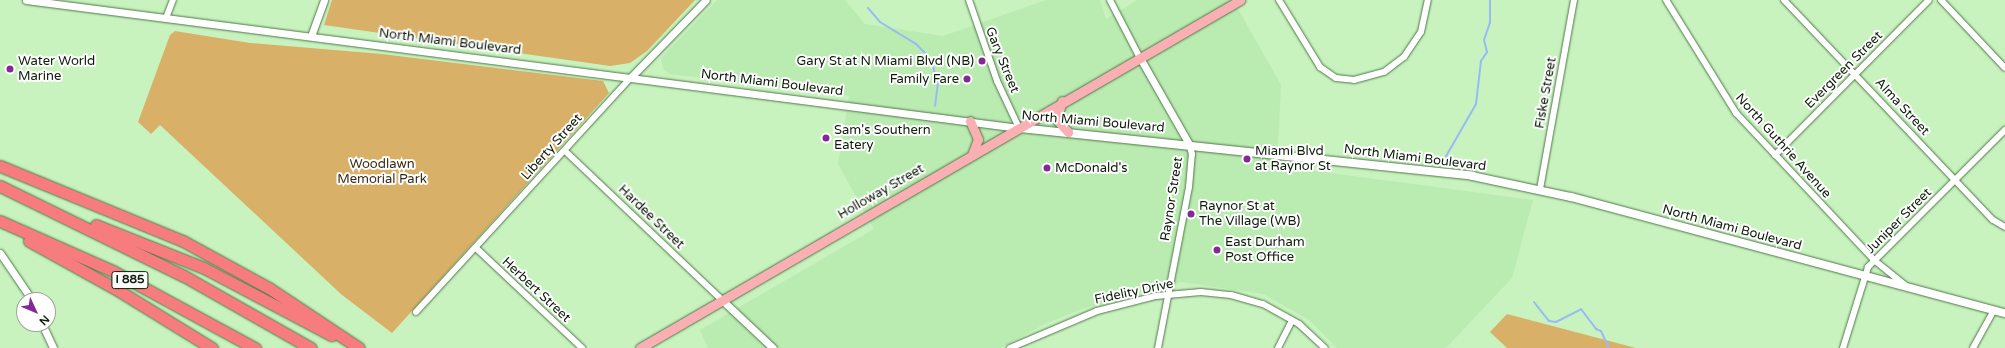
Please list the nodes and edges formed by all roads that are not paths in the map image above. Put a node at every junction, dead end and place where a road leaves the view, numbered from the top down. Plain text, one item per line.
1 (26, 0) edge
2 (173, 0) edge
3 (324, 0) edge
4 (706, 0) edge
5 (969, 0) edge
6 (1110, 0) edge
7 (1240, 0) edge
8 (1279, 0) edge
9 (1428, 0) edge
10 (1574, 0) edge
11 (1666, 0) edge
12 (1784, 0) edge
13 (1929, 0) edge
14 (1941, 0) edge
15 (166, 18) junction
16 (311, 36) junction
17 (1140, 58) junction
18 (2005, 68) edge
19 (1855, 74) junction
20 (631, 77) junction
21 (1062, 101) junction
22 (970, 121) junction
23 (1019, 128) junction
24 (2005, 130) edge
25 (1068, 132) junction
26 (1188, 144) junction
27 (565, 151) junction
28 (972, 155) junction
29 (1774, 156) junction
30 (0, 166) edge
31 (1955, 180) junction
32 (0, 186) edge
33 (1540, 190) junction
34 (37, 203) junction
35 (0, 222) edge
36 (0, 226) edge
37 (2005, 227) edge
38 (476, 248) junction
39 (0, 253) edge
40 (1874, 260) junction
41 (1864, 275) junction
42 (1907, 288) junction
43 (27, 292) edge
44 (1168, 294) junction
45 (722, 300) junction
46 (1994, 310) junction
47 (416, 312) dead end
48 (2005, 313) edge
49 (1292, 320) junction
50 (46, 332) edge
51 (1020, 346) edge
52 (53, 348) edge
53 (212, 348) edge
54 (255, 348) edge
55 (311, 348) edge
56 (353, 348) edge
57 (359, 348) edge
58 (582, 348) edge
59 (640, 348) edge
60 (773, 348) edge
61 (1010, 348) edge
62 (1158, 348) edge
63 (1278, 348) edge
64 (1325, 348) edge
65 (1843, 348) edge
66 (1973, 348) edge

1 - 15 street, North Miami Boulevard
2 - 15 street
3 - 16 street
4 - 20 street, Liberty Street
5 - 23 street, Gary Street
6 - 17 street, Raynor Street
7 - 17 main road, Holloway Street
8 - 9 street
10 - 33 street, Fiske Street
11 - 29 street, North Guthrie Avenue
12 - 19 street, Alma Street
13 - 19 street, Evergreen Street
14 - 18 street
15 - 16 street, North Miami Boulevard
16 - 20 street, North Miami Boulevard
17 - 21 main road, Holloway Street
17 - 26 street, Raynor Street
19 - 29 street, Evergreen Street
19 - 31 street, Alma Street
20 - 22 street, North Miami Boulevard
20 - 27 street, Liberty Street
21 - 23 main road, Holloway Street
21 - 25 main road
22 - 23 street, North Miami Boulevard
22 - 28 main road
23 - 25 main road, North Miami Boulevard
23 - 28 main road, Holloway Street
24 - 31 street, Juniper Street
25 - 26 main road, North Miami Boulevard
26 - 33 main road, North Miami Boulevard
26 - 44 street, Raynor Street
27 - 38 street, Liberty Street
27 - 45 street, Hardee Street
28 - 45 main road, Holloway Street
29 - 40 street, North Guthrie Avenue
30 - 57 highway
31 - 37 street, Alma Street
31 - 40 street, Juniper Street
32 - 34 highway, I 885
33 - 41 main road, North Miami Boulevard
34 - 55 highway, I 885
34 - 56 highway
35 - 54 highway, I 885
36 - 53 highway
38 - 47 street, Liberty Street
38 - 58 street, Herbert Street
39 - 43 street
40 - 41 street, Juniper Street
40 - 42 street, North Guthrie Avenue
41 - 42 main road, North Miami Boulevard
41 - 65 street, Juniper Street
42 - 46 main road, North Miami Boulevard
44 - 49 street, Fidelity Drive
44 - 51 street, Fidelity Drive
44 - 62 street, Raynor Street
45 - 59 main road, Holloway Street
45 - 60 street
46 - 48 main road, North Miami Boulevard
46 - 66 street
49 - 63 street
49 - 64 street, Fidelity Drive
50 - 52 street
51 - 61 street, Fidelity Drive

